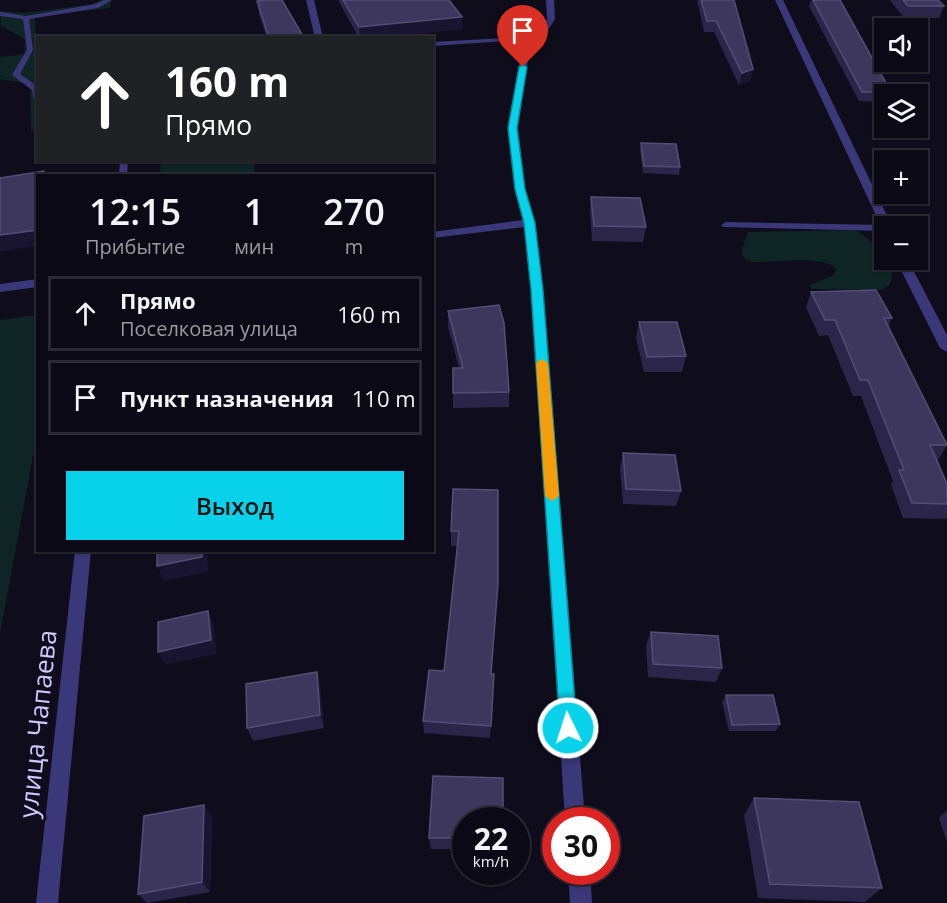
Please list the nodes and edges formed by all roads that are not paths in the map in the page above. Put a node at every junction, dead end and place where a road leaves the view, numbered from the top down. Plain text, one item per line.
1 (109, 0) edge
2 (310, 0) edge
3 (550, 0) edge
4 (779, 0) edge
5 (0, 14) edge
6 (26, 18) junction
7 (319, 36) edge
8 (538, 37) junction
9 (434, 44) edge
10 (36, 89) edge
11 (881, 216) edge
12 (529, 223) junction
13 (726, 225) dead end
14 (874, 227) edge
15 (434, 235) edge
16 (907, 270) edge
17 (36, 283) edge
18 (0, 288) edge
19 (947, 348) edge
20 (83, 552) edge
21 (574, 807) edge
22 (580, 885) edge
23 (47, 903) edge
24 (581, 903) edge

1 - 6 lane
2 - 7 street
3 - 8 street
4 - 11 street
5 - 6 lane
6 - 10 lane
8 - 9 lane
8 - 12 street
12 - 15 street
12 - 21 street
13 - 14 lane
16 - 19 street
17 - 18 street
20 - 23 street, улица Чапаева
22 - 24 street

